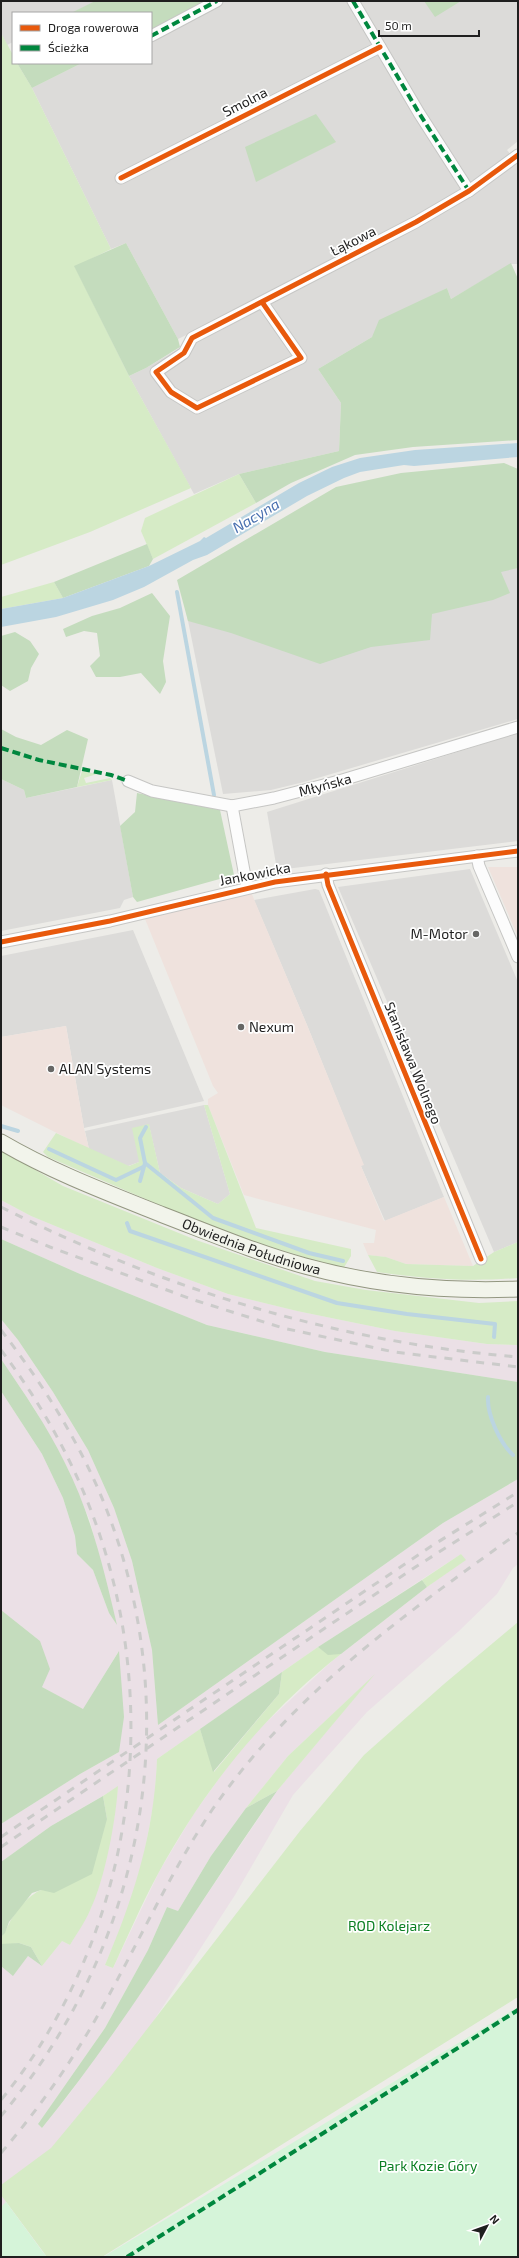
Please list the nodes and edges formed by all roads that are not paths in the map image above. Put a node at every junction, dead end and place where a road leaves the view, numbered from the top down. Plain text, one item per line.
1 (217, 1) edge
2 (353, 1) edge
3 (152, 35) edge
4 (380, 47) junction
5 (517, 159) edge
6 (121, 178) dead end
7 (470, 191) junction
8 (262, 302) junction
9 (518, 726) edge
10 (128, 781) dead end
11 (232, 806) junction
12 (518, 850) edge
13 (477, 856) junction
14 (326, 874) junction
15 (247, 887) junction
16 (1, 942) edge
17 (518, 957) edge
18 (1, 1142) edge
19 (481, 1259) dead end
20 (518, 1289) edge

1 - 3 street
2 - 4 street
4 - 6 street, Smolna
4 - 7 street
5 - 7 street, Łąkowa
7 - 8 street, Łąkowa
8 - 8 street, Łąkowa
9 - 11 street, Młyńska
10 - 11 street, Młyńska
11 - 15 street
12 - 13 street, Jankowicka
13 - 14 street, Jankowicka
13 - 17 street
14 - 15 street, Jankowicka
14 - 19 street, Stanisława Wolnego
15 - 16 street, Jankowicka
18 - 20 main road, Obwiednia Południowa

